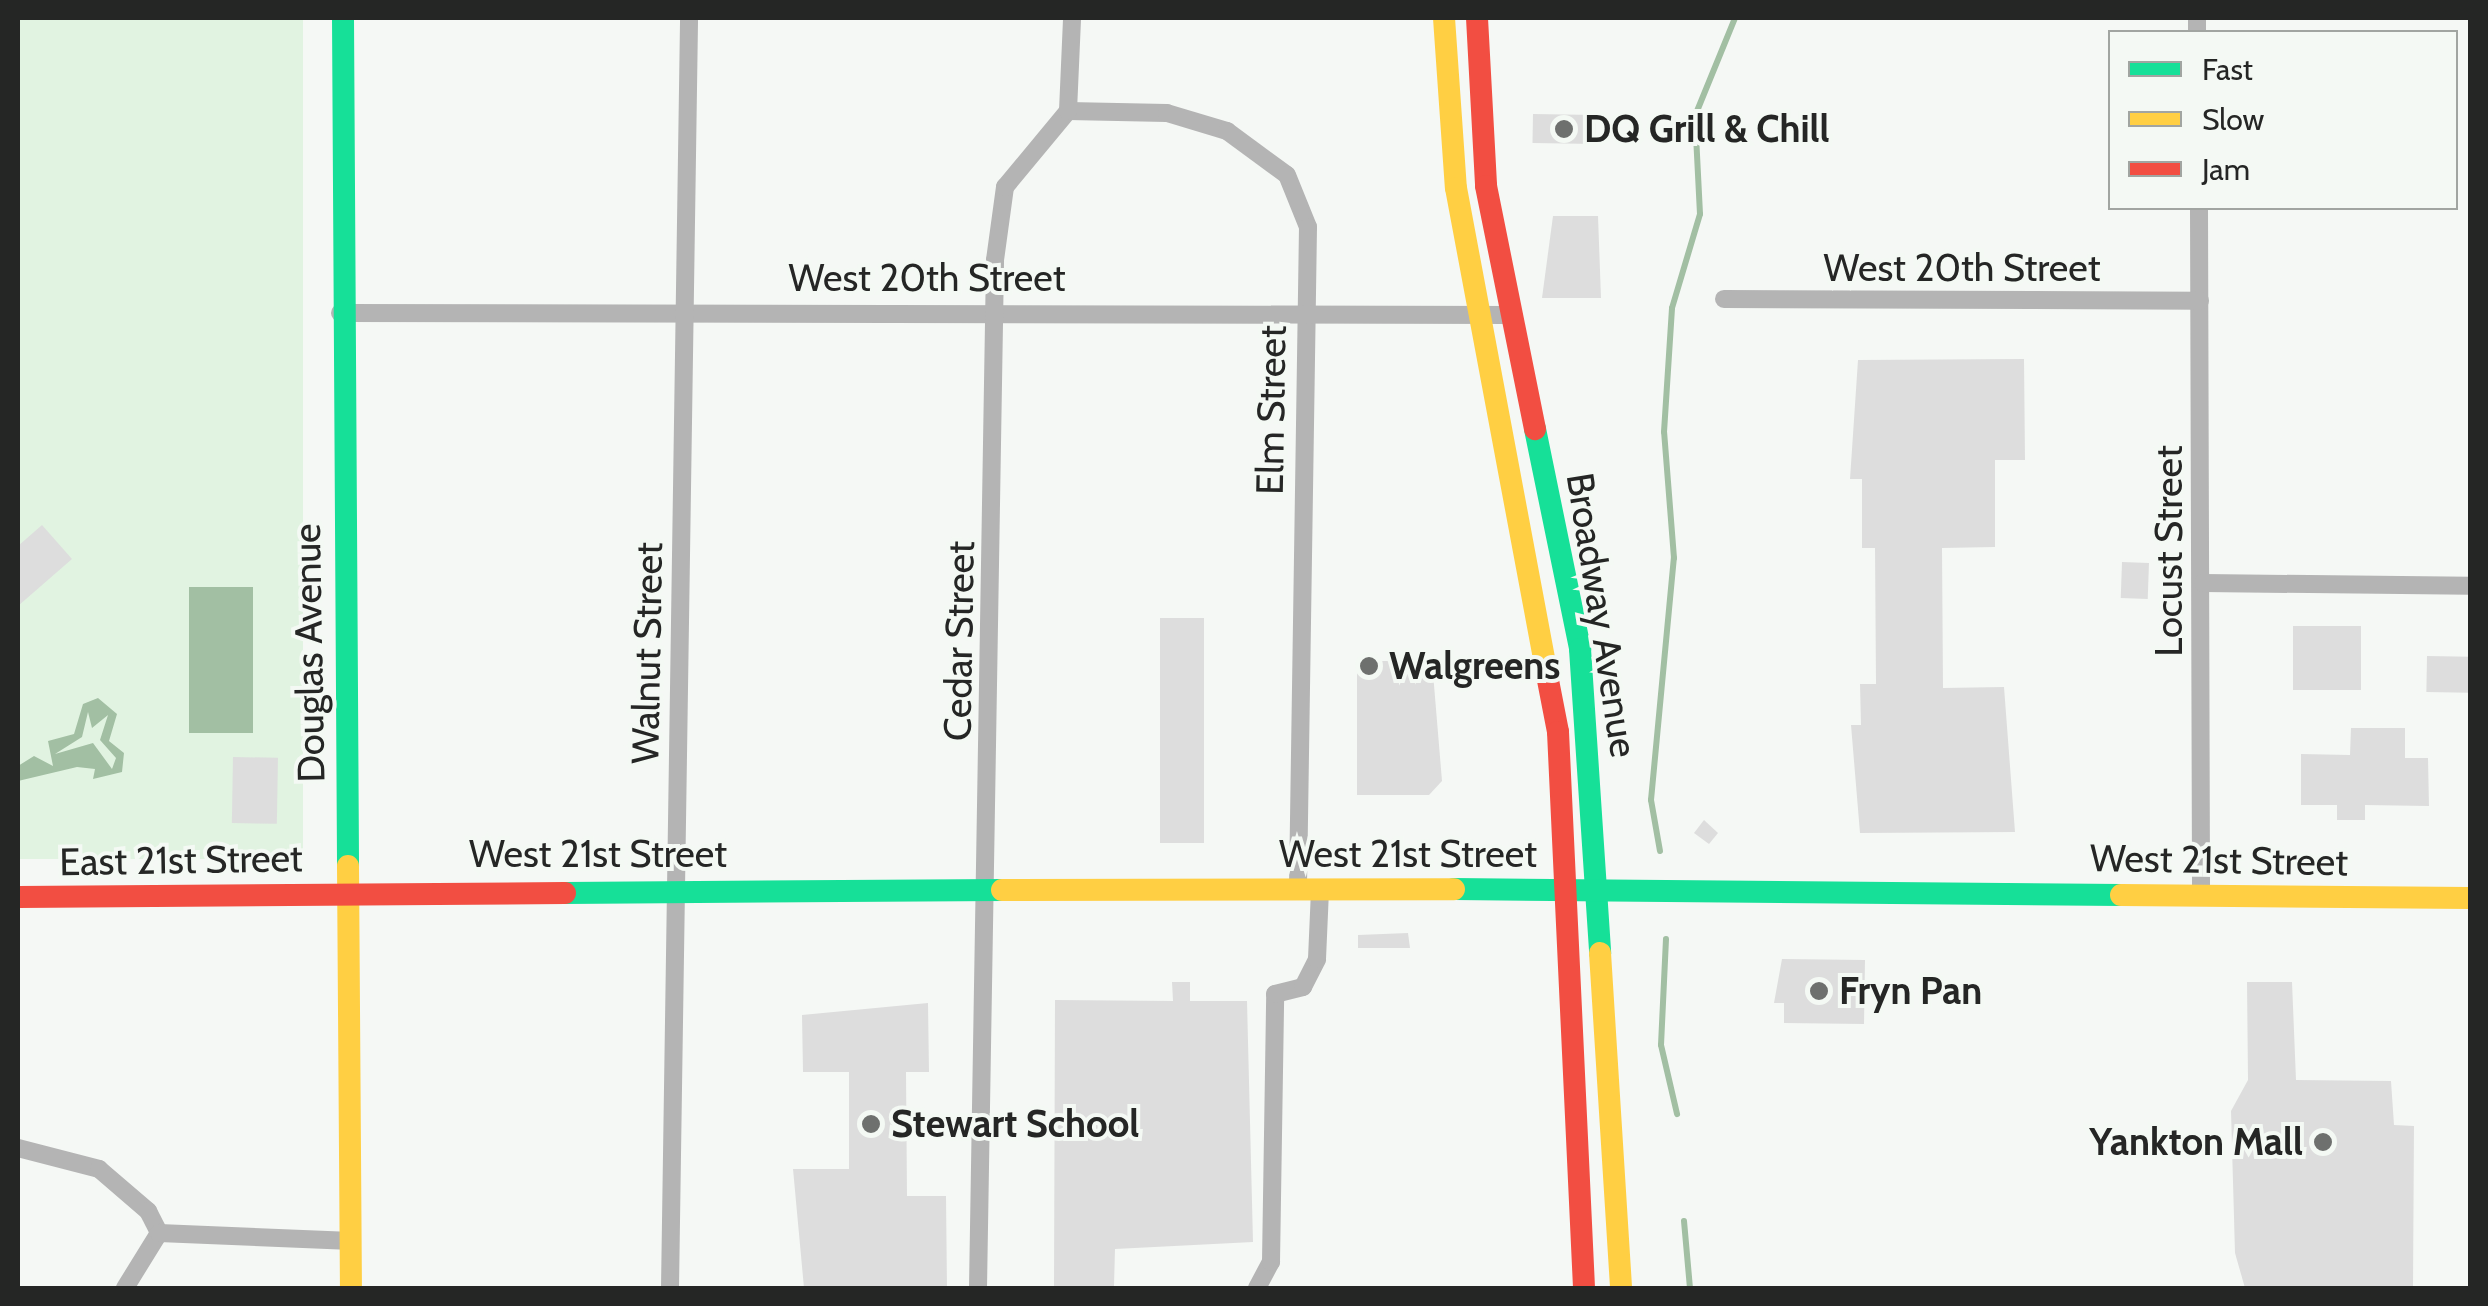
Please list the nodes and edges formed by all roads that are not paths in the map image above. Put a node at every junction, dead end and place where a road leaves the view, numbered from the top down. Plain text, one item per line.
1 (343, 18) edge
2 (690, 18) edge
3 (1072, 18) edge
4 (1444, 18) edge
5 (1476, 18) edge
6 (1068, 110) junction
7 (2199, 210) edge
8 (1724, 299) dead end
9 (2200, 301) junction
10 (1305, 309) junction
11 (996, 310) junction
12 (685, 312) junction
13 (340, 313) junction
14 (1480, 314) junction
15 (1513, 316) junction
16 (2203, 583) junction
17 (2470, 586) edge
18 (676, 889) junction
19 (987, 889) junction
20 (1308, 889) junction
21 (1566, 890) junction
22 (1599, 890) junction
23 (346, 893) junction
24 (2200, 894) junction
25 (18, 896) edge
26 (2470, 898) edge
27 (18, 1148) edge
28 (159, 1233) junction
29 (352, 1241) junction
30 (126, 1288) edge
31 (351, 1288) edge
32 (670, 1288) edge
33 (978, 1288) edge
34 (1257, 1288) edge
35 (1584, 1288) edge
36 (1621, 1288) edge

1 - 13 main road, Douglas Avenue
2 - 12 street, Walnut Street
3 - 6 street
4 - 14 main road, Broadway Avenue
5 - 15 main road, Broadway Avenue
6 - 10 street, Elm Street
6 - 11 street, Cedar Street
7 - 9 street, Locust Street
8 - 9 street, West 20th Street
9 - 16 street, Locust Street
10 - 11 street, West 20th Street
10 - 14 street, West 20th Street
10 - 20 street, Elm Street
11 - 12 street, West 20th Street
11 - 19 street, Cedar Street
12 - 13 street, West 20th Street
12 - 18 street, Walnut Street
13 - 23 main road, Douglas Avenue
14 - 15 street, West 20th Street
14 - 21 main road, Broadway Avenue
15 - 22 main road, Broadway Avenue
16 - 17 street
16 - 24 street, Locust Street
18 - 19 main road, West 21st Street
18 - 23 main road, West 21st Street
18 - 32 street, Walnut Street
19 - 20 main road, West 21st Street
19 - 33 street, Cedar Street
20 - 21 main road, West 21st Street
20 - 34 street, Elm Street
21 - 22 main road, West 21st Street
21 - 35 main road, Broadway Avenue
22 - 24 main road, West 21st Street
22 - 36 main road, Broadway Avenue
23 - 25 main road, East 21st Street
23 - 29 main road, Douglas Avenue
24 - 26 main road, West 21st Street
27 - 28 street
28 - 29 street
28 - 30 street
29 - 31 main road, Douglas Avenue

